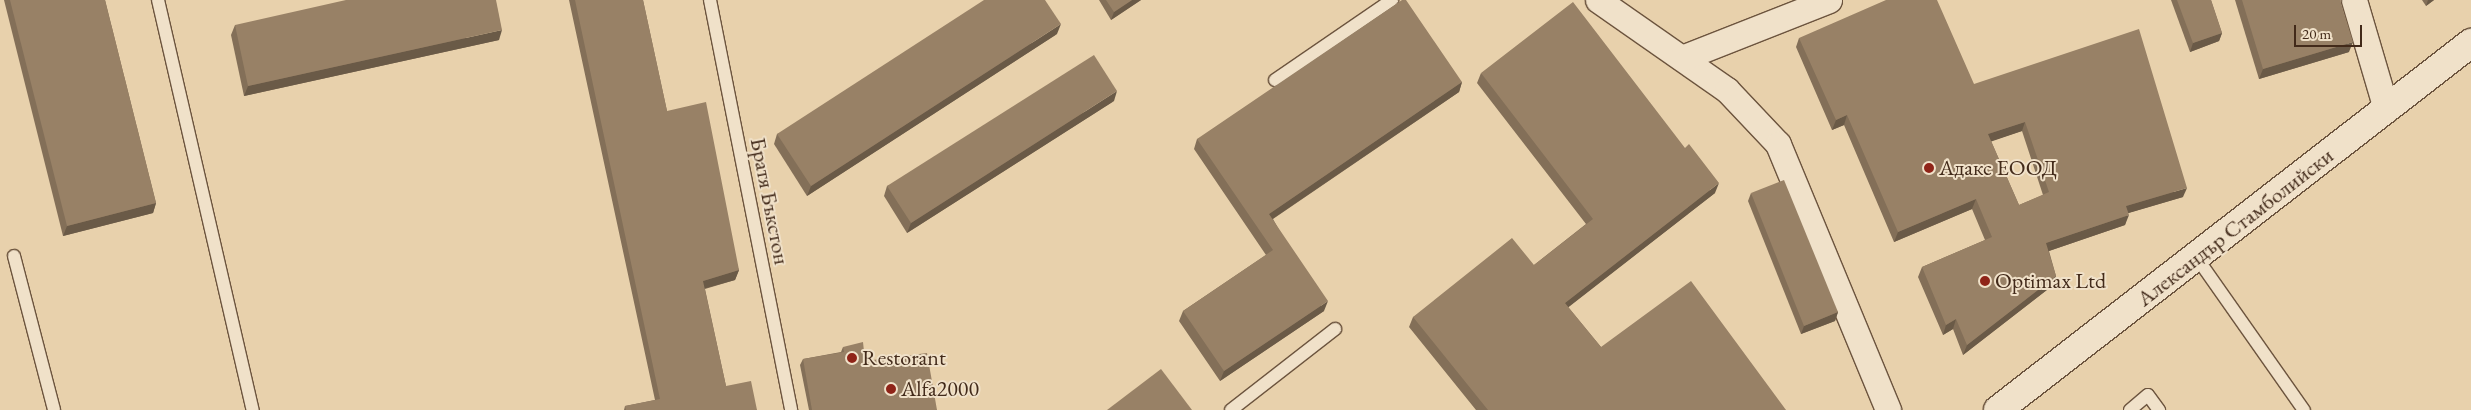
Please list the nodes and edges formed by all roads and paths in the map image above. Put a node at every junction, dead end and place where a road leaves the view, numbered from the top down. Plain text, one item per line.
1 (158, 0) edge
2 (710, 0) edge
3 (1392, 0) edge
4 (1598, 0) edge
5 (1829, 0) edge
6 (2354, 0) edge
7 (2471, 43) edge
8 (1682, 58) junction
9 (1275, 80) dead end
10 (2386, 109) junction
11 (14, 256) dead end
12 (2196, 258) junction
13 (1335, 328) dead end
14 (54, 410) edge
15 (253, 410) edge
16 (791, 410) edge
17 (1231, 410) edge
18 (1888, 410) edge
19 (1998, 410) edge
20 (2130, 410) edge
21 (2159, 410) edge
22 (2304, 410) edge

1 - 15 lane
2 - 16 lane, Братя Бъкстон
3 - 9 lane
4 - 8 street
5 - 8 street
6 - 10 street
7 - 10 street, Александър Стамболийски
8 - 18 street
10 - 12 street, Александър Стамболийски
11 - 14 lane
12 - 19 street, Александър Стамболийски
12 - 22 lane
13 - 17 lane
20 - 21 lane

